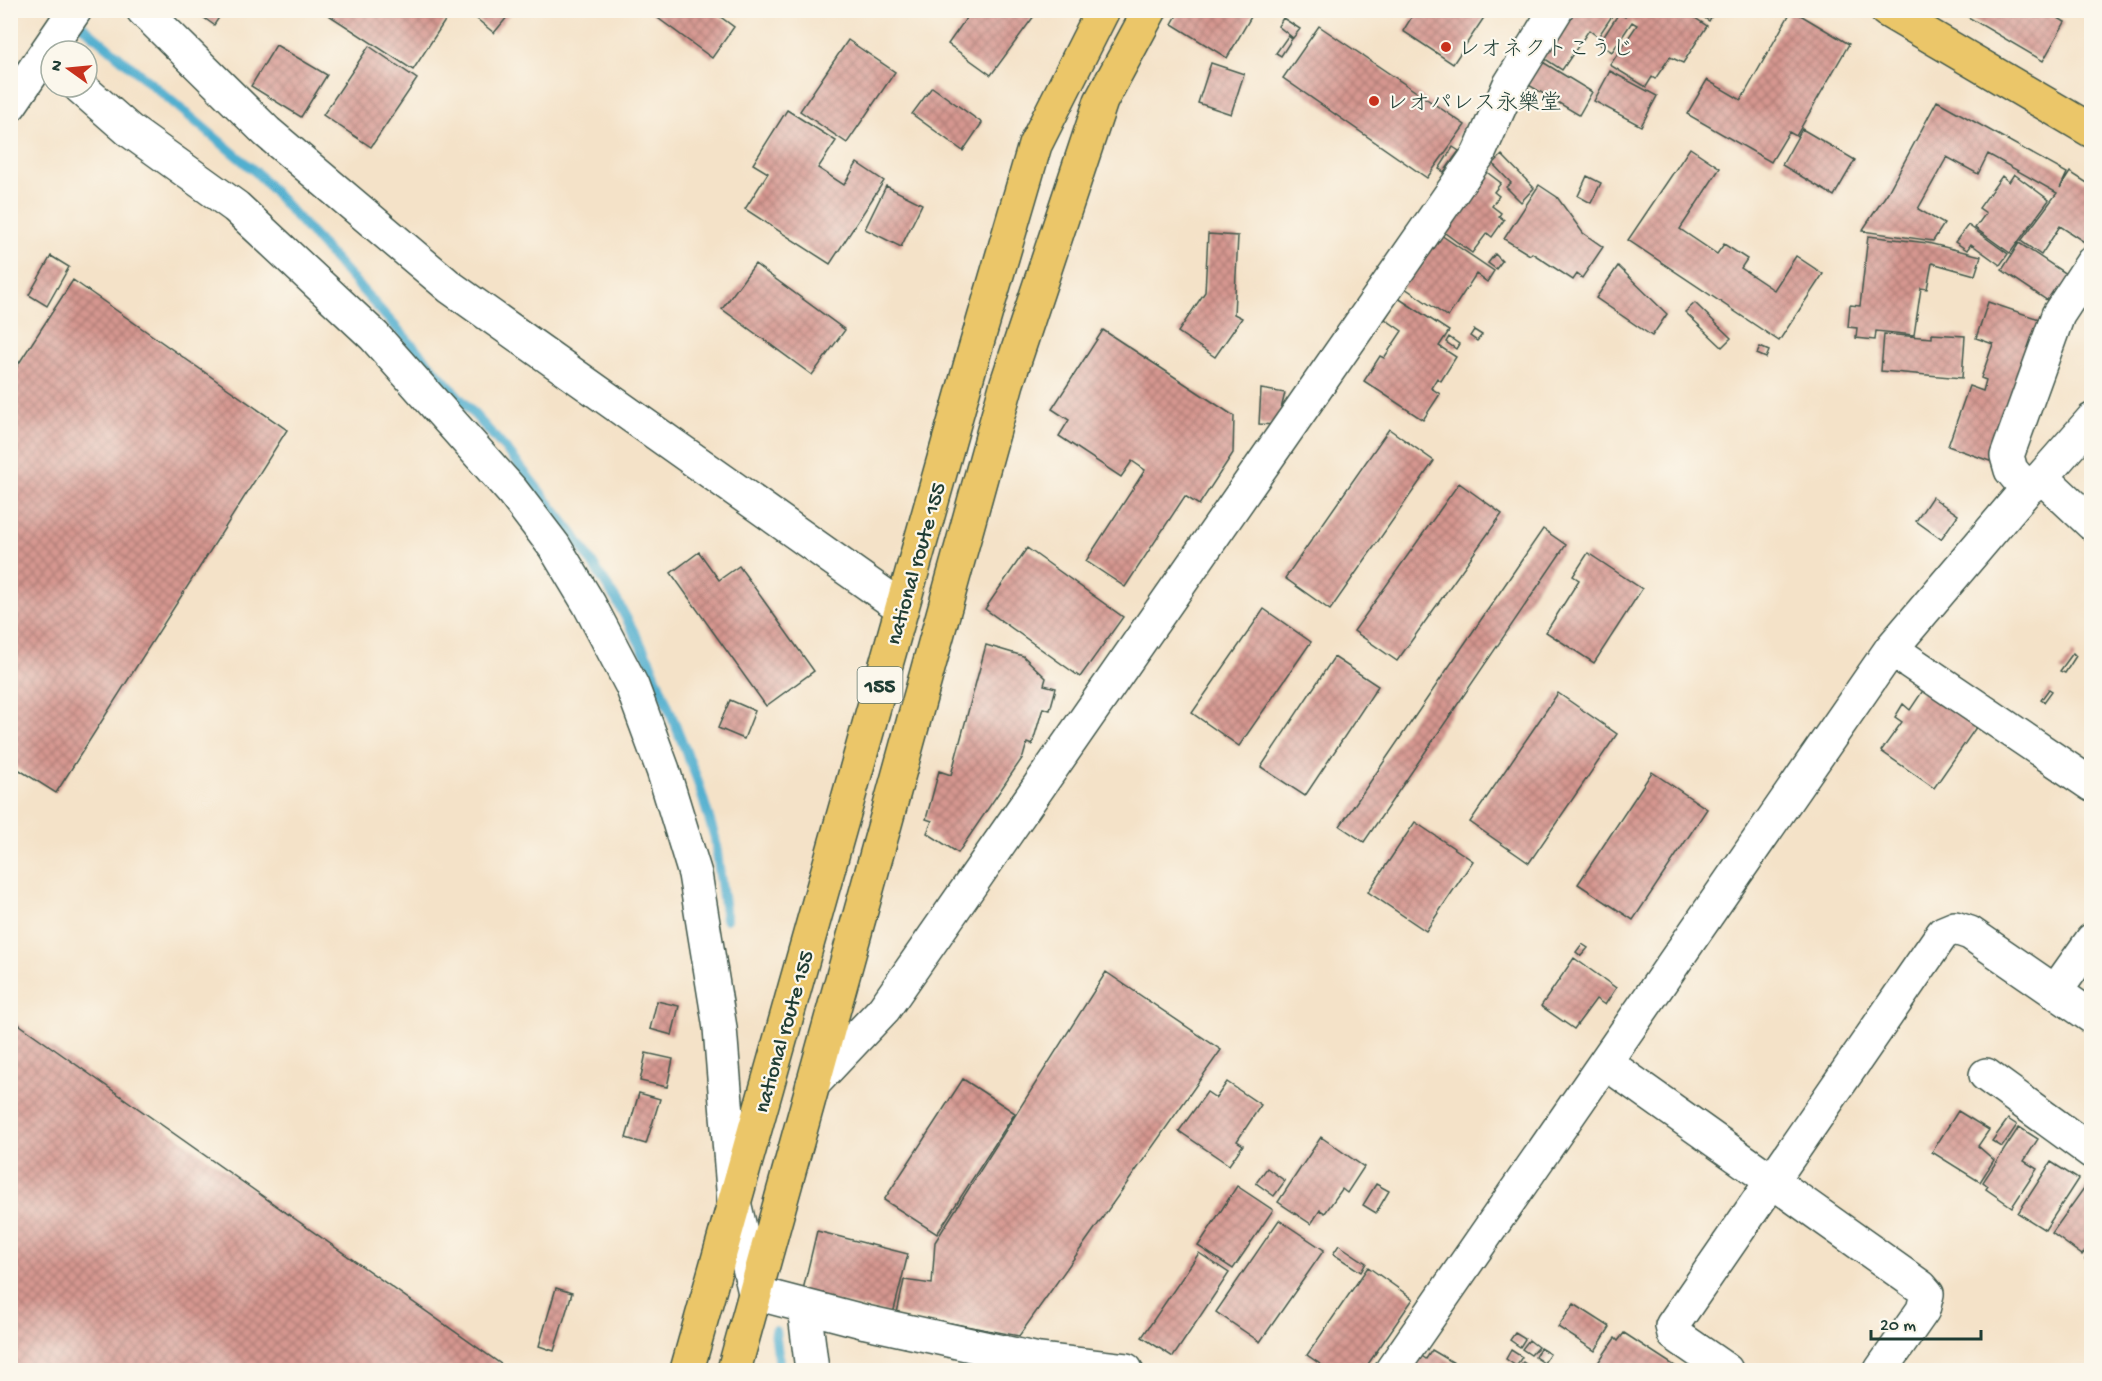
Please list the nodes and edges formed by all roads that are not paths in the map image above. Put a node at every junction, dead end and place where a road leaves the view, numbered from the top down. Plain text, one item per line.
1 (75, 10) edge
2 (143, 10) edge
3 (1103, 10) edge
4 (1150, 10) edge
5 (1556, 10) edge
6 (1886, 10) edge
7 (58, 39) edge
8 (39, 67) edge
9 (94, 99) edge
10 (10, 105) edge
11 (2091, 131) edge
12 (2091, 263) edge
13 (2091, 420) edge
14 (2035, 483) junction
15 (2091, 524) edge
16 (901, 607) junction
17 (1892, 649) junction
18 (2091, 785) edge
19 (2091, 940) edge
20 (2055, 992) junction
21 (2091, 1017) edge
22 (1606, 1063) junction
23 (1986, 1075) dead end
24 (813, 1084) junction
25 (2091, 1152) edge
26 (1771, 1182) junction
27 (734, 1202) junction
28 (755, 1293) junction
29 (804, 1306) junction
30 (687, 1371) edge
31 (734, 1371) edge
32 (812, 1371) edge
33 (1126, 1371) edge
34 (1392, 1371) edge
35 (1726, 1371) edge
36 (1881, 1371) edge

1 - 7 street
2 - 16 street
3 - 16 main road, national route 155 / 155
4 - 24 main road, national route 155 / 155
5 - 24 street
6 - 11 main road
8 - 10 street
9 - 27 street
12 - 14 street
13 - 14 street
14 - 15 street
14 - 17 street
16 - 27 main road, national route 155 / 155
17 - 18 street
17 - 22 street
19 - 20 street
20 - 21 street
20 - 26 street
22 - 26 street
22 - 34 street
23 - 25 street
24 - 28 main road, national route 155 / 155
26 - 35 street
26 - 36 street
27 - 28 street
27 - 30 main road, national route 155 / 155
28 - 29 street
28 - 31 main road, national route 155 / 155
29 - 32 street
29 - 33 street

